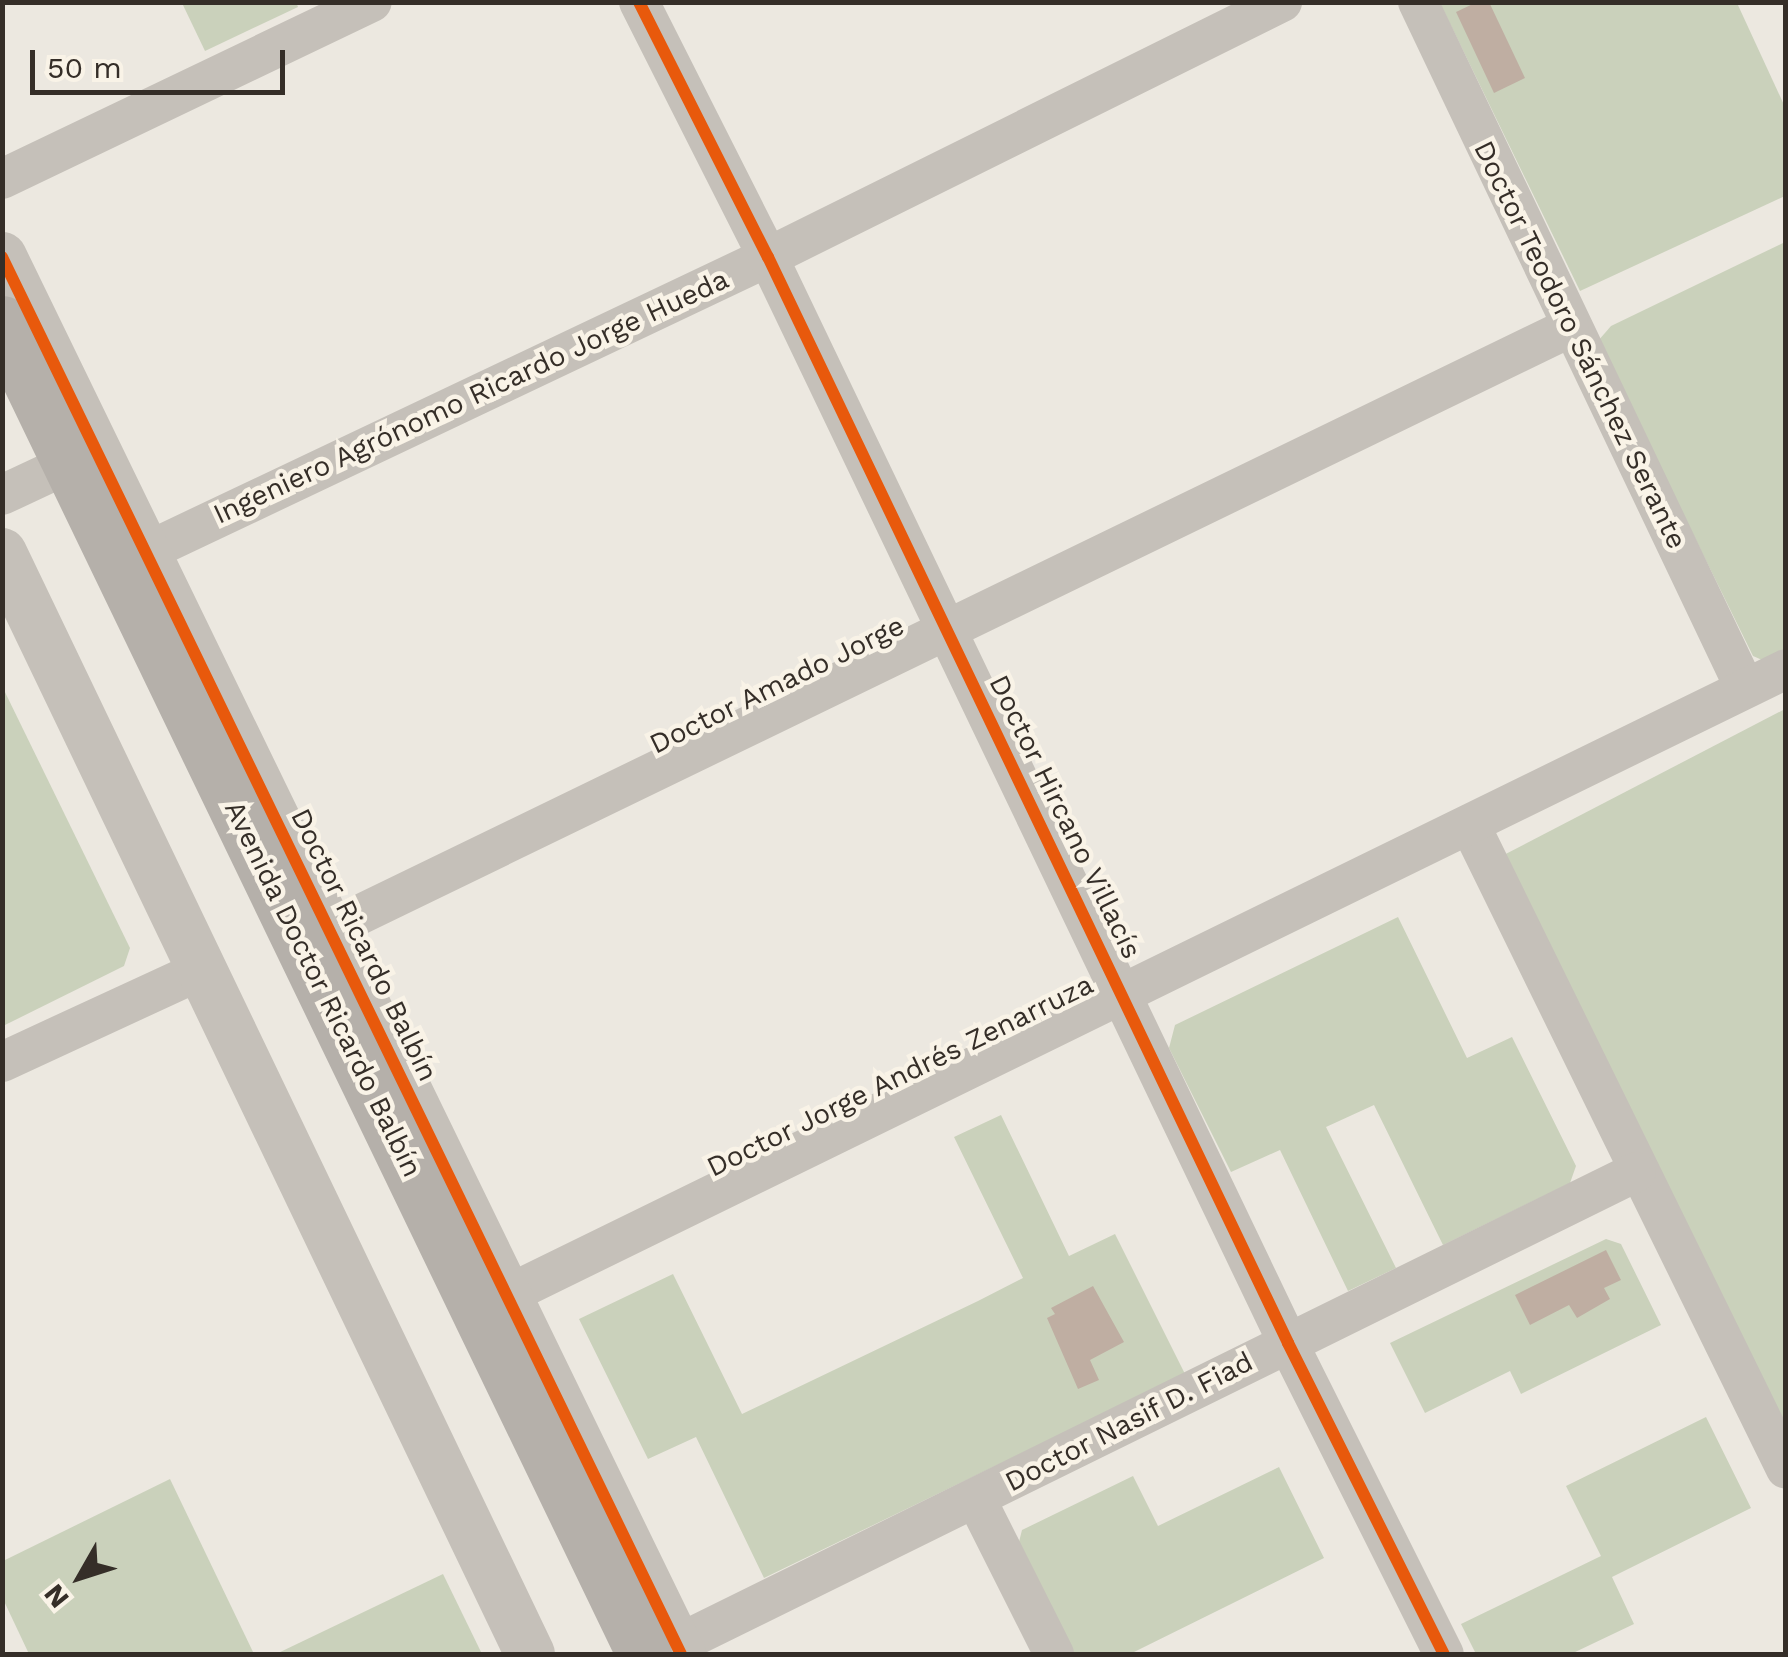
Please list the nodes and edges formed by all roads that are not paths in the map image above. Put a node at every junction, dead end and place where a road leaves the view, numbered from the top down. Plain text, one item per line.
1 (372, 2) edge
2 (639, 2) edge
3 (1282, 2) edge
4 (1418, 2) edge
5 (2, 179) edge
6 (2, 257) edge
7 (768, 257) junction
8 (2, 323) edge
9 (1569, 328) junction
10 (2, 404) edge
11 (37, 479) edge
12 (144, 552) junction
13 (2, 554) edge
14 (946, 630) junction
15 (1786, 669) edge
16 (1744, 686) junction
17 (1470, 826) junction
18 (330, 929) junction
19 (203, 969) junction
20 (1124, 995) junction
21 (2, 1062) edge
22 (1636, 1172) junction
23 (505, 1296) junction
24 (1288, 1343) junction
25 (1786, 1469) edge
26 (976, 1499) junction
27 (667, 1652) edge
28 (530, 1654) edge
29 (606, 1654) edge
30 (1054, 1654) edge
31 (1444, 1654) edge

1 - 5 street
2 - 7 street, Doctor Hircano Villacís
3 - 7 street, Ingeniero Agrónomo Ricardo Jorge Hueda
4 - 9 street, Doctor Teodoro Sánchez Serante
6 - 12 street, Doctor Ricardo Balbín
7 - 12 street, Ingeniero Agrónomo Ricardo Jorge Hueda
7 - 14 street, Doctor Hircano Villacís
8 - 11 main road, Avenida Doctor Ricardo Balbín
9 - 14 street, Doctor Amado Jorge
9 - 16 street, Doctor Teodoro Sánchez Serante
10 - 11 main road, Avenida Doctor Ricardo Balbín
11 - 27 main road, Avenida Doctor Ricardo Balbín
11 - 29 main road, Avenida Doctor Ricardo Balbín
12 - 18 street, Doctor Ricardo Balbín
13 - 19 street
14 - 18 street, Doctor Amado Jorge
14 - 20 street, Doctor Hircano Villacís
15 - 16 street, Doctor Jorge Andrés Zenarruza
16 - 17 street, Doctor Jorge Andrés Zenarruza
17 - 20 street, Doctor Jorge Andrés Zenarruza
17 - 22 street
18 - 23 street, Doctor Ricardo Balbín
19 - 21 street
19 - 28 street
20 - 23 street, Doctor Jorge Andrés Zenarruza
20 - 24 street, Doctor Hircano Villacís
22 - 24 street, Doctor Nasif D. Fiad
22 - 25 street
23 - 27 street, Doctor Ricardo Balbín
24 - 26 street, Doctor Nasif D. Fiad
24 - 31 street, Doctor Hircano Villacís
26 - 27 street, Doctor Nasif D. Fiad
26 - 30 street

